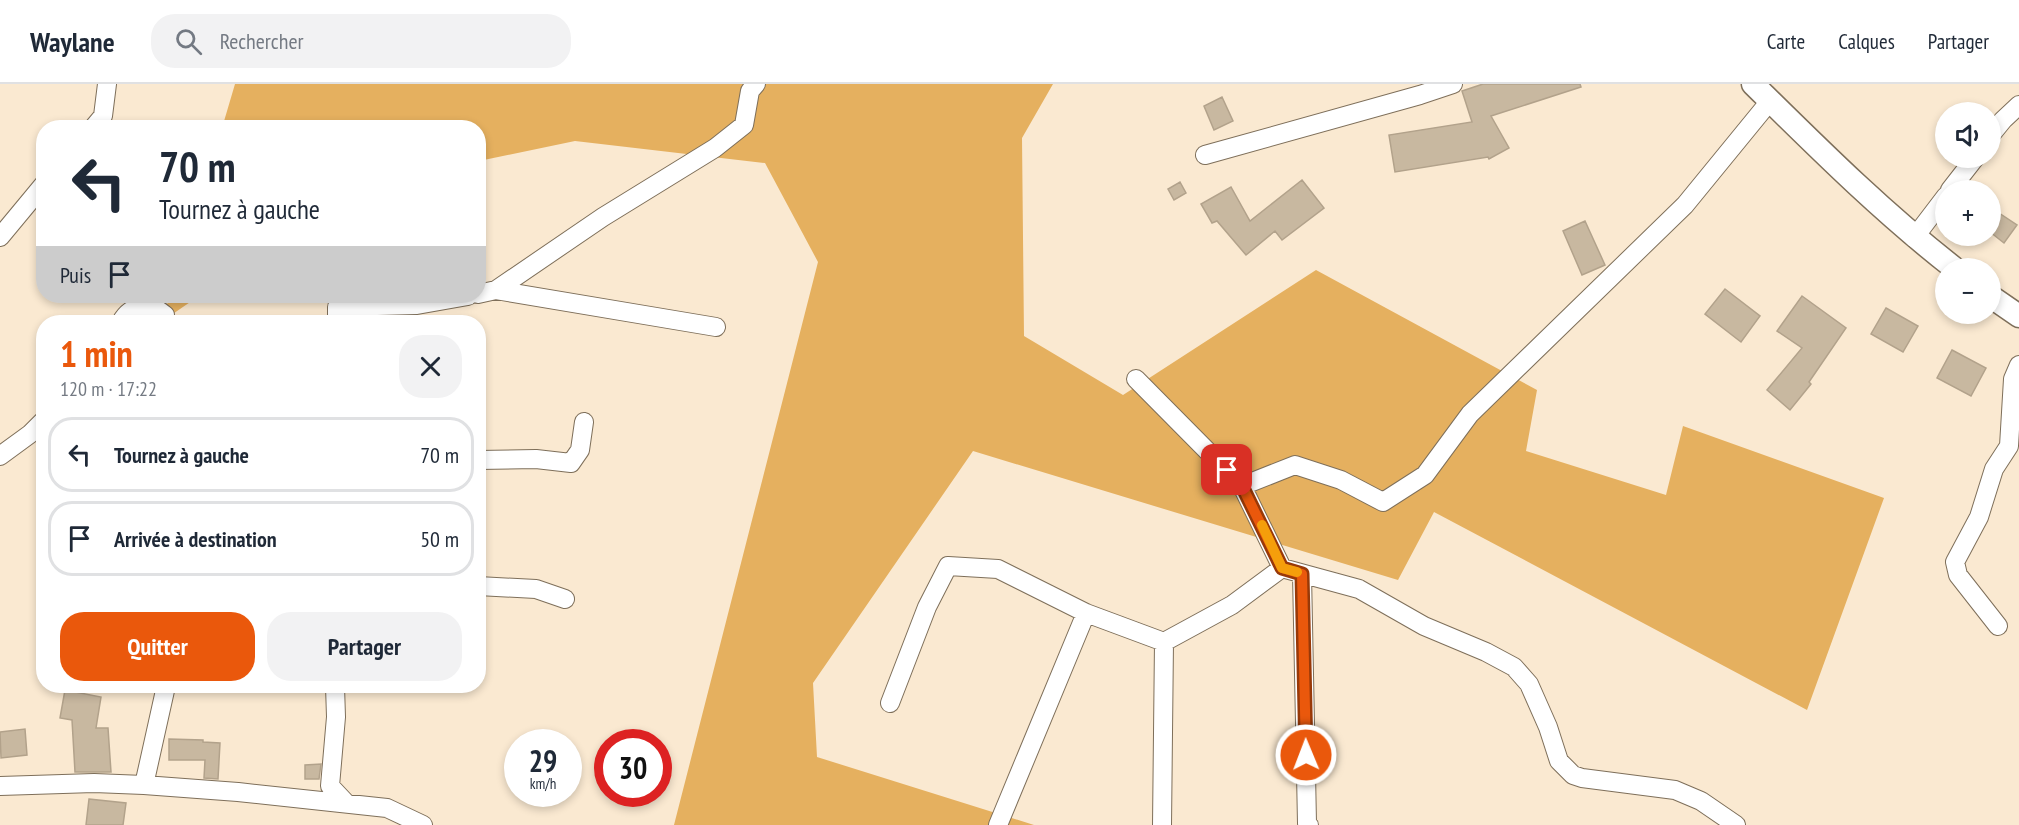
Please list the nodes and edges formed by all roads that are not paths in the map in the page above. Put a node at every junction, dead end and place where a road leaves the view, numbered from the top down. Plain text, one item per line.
1 (107, 84) edge
2 (756, 84) edge
3 (1452, 84) edge
4 (1753, 84) edge
5 (1770, 101) junction
6 (2019, 105) edge
7 (100, 120) edge
8 (2001, 121) edge
9 (1205, 155) dead end
10 (1967, 168) edge
11 (1958, 180) edge
12 (36, 194) edge
13 (1935, 210) edge
14 (0, 237) edge
15 (1914, 238) junction
16 (1941, 258) edge
17 (487, 292) edge
18 (428, 303) edge
19 (2001, 304) edge
20 (125, 315) edge
21 (165, 315) edge
22 (337, 315) edge
23 (2019, 316) edge
24 (716, 327) dead end
25 (2019, 365) edge
26 (1136, 379) dead end
27 (584, 422) dead end
28 (36, 428) edge
29 (0, 456) edge
30 (486, 460) edge
31 (1242, 486) junction
32 (1282, 568) junction
33 (1302, 574) junction
34 (486, 586) edge
35 (565, 599) dead end
36 (1086, 613) junction
37 (1998, 626) dead end
38 (1164, 642) junction
39 (164, 693) edge
40 (335, 693) edge
41 (890, 703) dead end
42 (144, 784) junction
43 (0, 786) edge
44 (346, 803) junction
45 (423, 825) edge
46 (998, 825) edge
47 (1162, 825) edge
48 (1309, 825) edge
49 (1736, 825) edge

1 - 7 street
2 - 17 street
3 - 9 street
4 - 5 main road
5 - 15 main road
5 - 31 street
6 - 8 street
10 - 11 street
12 - 14 street
13 - 15 street
15 - 16 main road
17 - 24 street
18 - 22 street
19 - 23 main road
20 - 21 street
25 - 37 street
26 - 31 street
27 - 30 street
28 - 29 street
31 - 32 street
32 - 33 street
32 - 38 street
33 - 48 street
33 - 49 street
34 - 35 street
36 - 38 street
36 - 41 street
36 - 46 street
38 - 47 street
39 - 42 street
40 - 44 street
42 - 43 street
42 - 44 street
44 - 45 street

